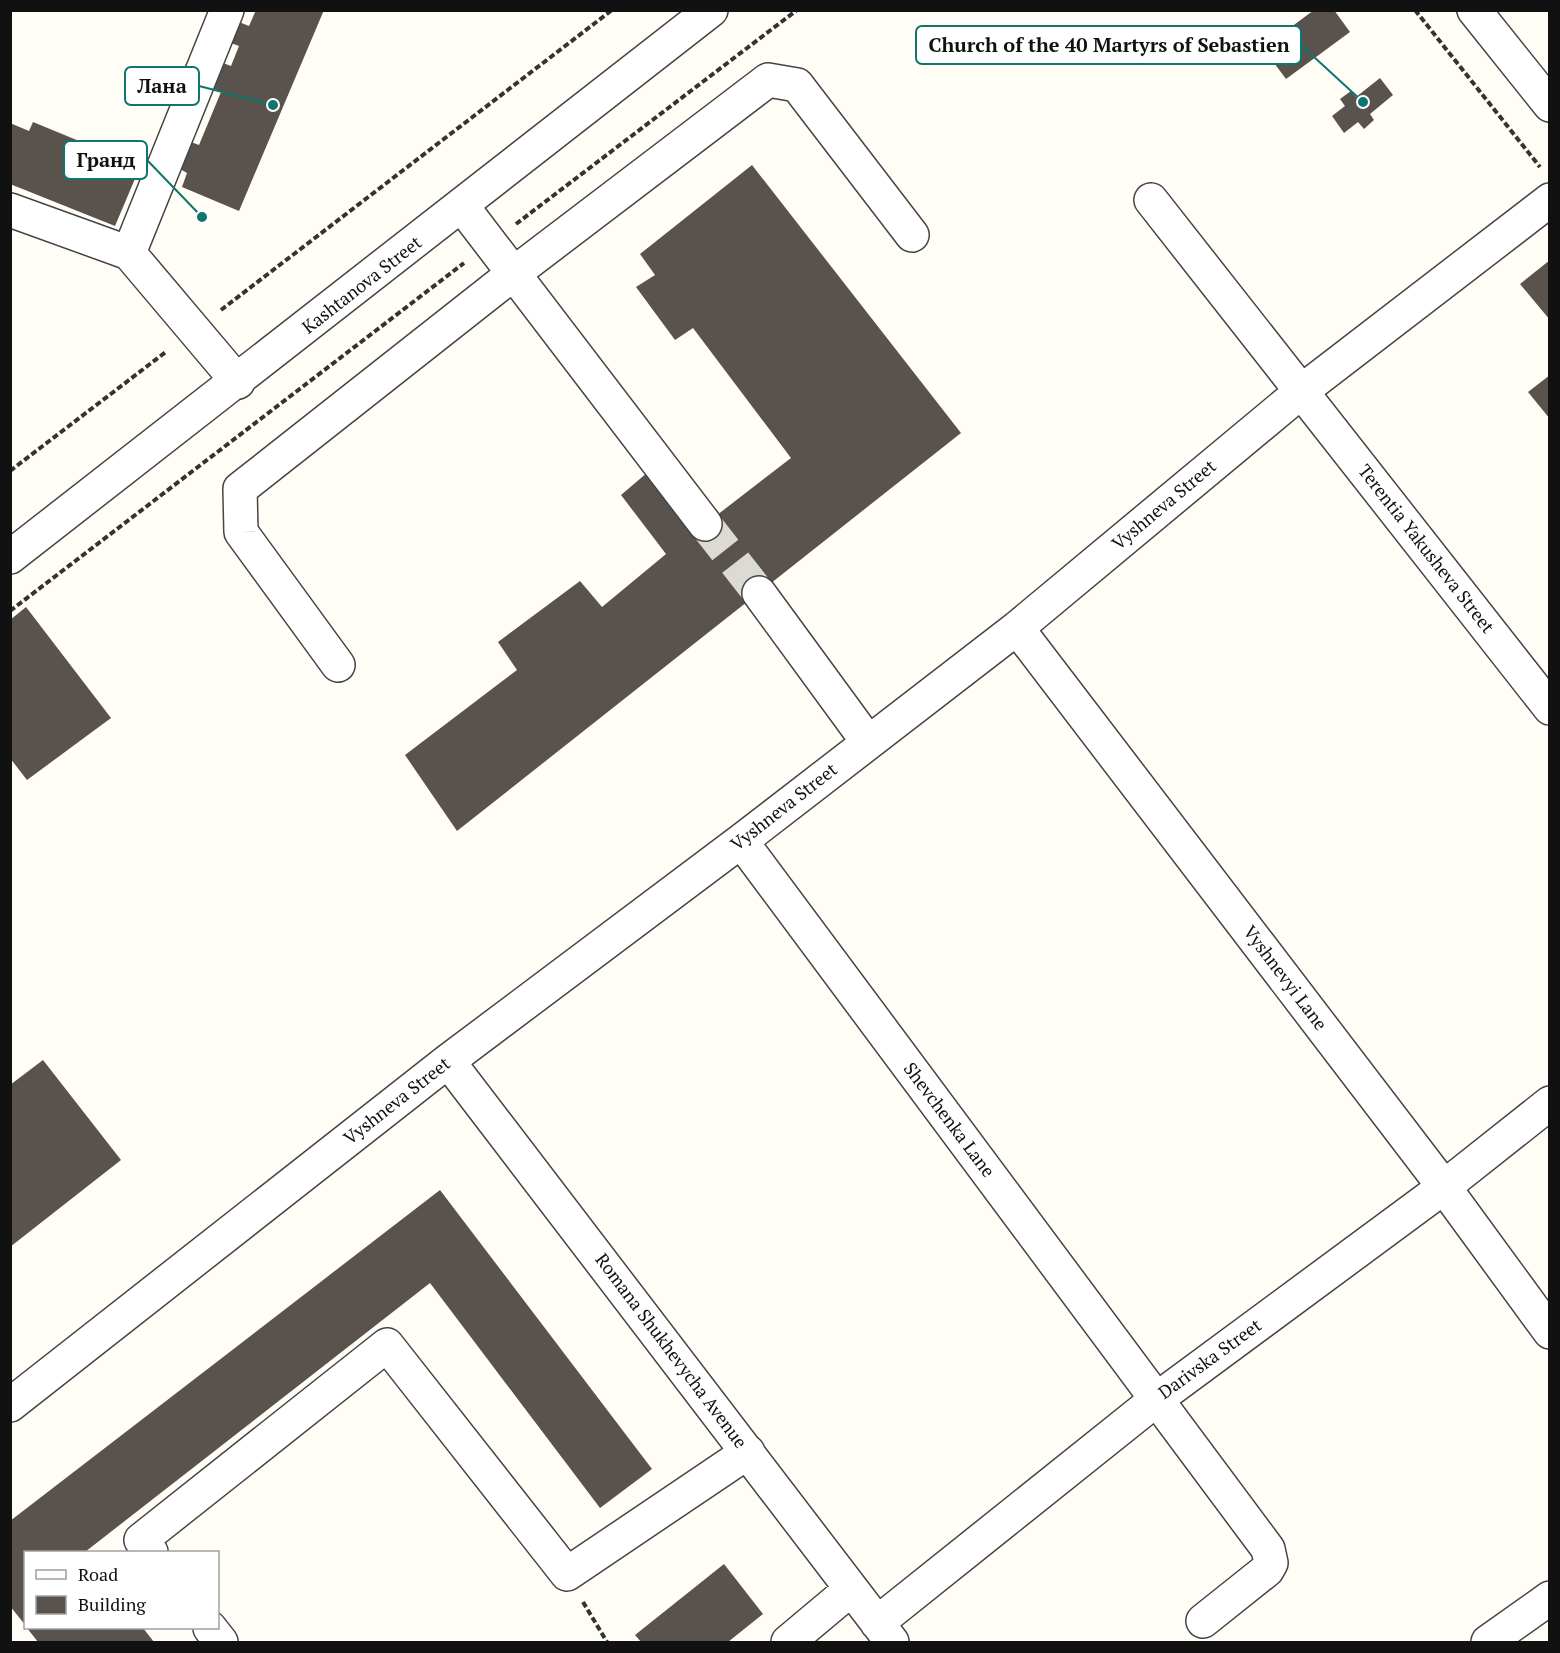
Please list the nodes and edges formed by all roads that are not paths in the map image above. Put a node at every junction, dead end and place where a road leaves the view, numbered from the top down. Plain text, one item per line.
1 (227, 10) edge
2 (711, 10) edge
3 (1474, 10) edge
4 (1550, 105) edge
5 (1546, 185) edge
6 (1150, 200) dead end
7 (462, 206) junction
8 (10, 210) edge
9 (912, 235) dead end
10 (129, 252) junction
11 (513, 274) junction
12 (238, 382) junction
13 (1303, 390) junction
14 (705, 524) tunnel mouth
15 (10, 557) edge
16 (759, 594) tunnel mouth
17 (1017, 628) junction
18 (338, 665) dead end
19 (1550, 708) edge
20 (868, 742) junction
21 (741, 841) junction
22 (448, 1061) junction
23 (1550, 1103) edge
24 (1444, 1186) junction
25 (1550, 1332) edge
26 (1157, 1399) junction
27 (10, 1404) edge
28 (748, 1452) junction
29 (150, 1551) edge
30 (850, 1590) junction
31 (1550, 1598) edge
32 (1203, 1621) dead end
33 (211, 1629) edge
34 (885, 1633) edge
35 (221, 1642) edge
36 (788, 1642) edge
37 (1488, 1642) edge

1 - 10 street
2 - 7 street, Kashtanova Street
3 - 4 street
5 - 13 street, Vyshneva Street
6 - 13 street, Terentia Yakusheva Street
7 - 11 street
7 - 12 street, Kashtanova Street
8 - 10 street
9 - 11 street
10 - 12 street
11 - 14 street
11 - 18 street
12 - 15 street, Kashtanova Street
13 - 17 street, Vyshneva Street
13 - 19 street, Terentia Yakusheva Street
16 - 20 street
17 - 20 street, Vyshneva Street
17 - 24 street, Vyshnevyi Lane
20 - 21 street, Vyshneva Street
21 - 22 street, Vyshneva Street
21 - 26 street, Shevchenka Lane
22 - 27 street, Vyshneva Street
22 - 28 street, Romana Shukhevycha Avenue
23 - 24 street, Darivska Street
24 - 25 street, Vyshnevyi Lane
24 - 26 street, Darivska Street
26 - 32 street, Shevchenka Lane
26 - 34 street, Darivska Street
28 - 29 street
28 - 30 street, Romana Shukhevycha Avenue
30 - 34 street, Romana Shukhevycha Avenue
30 - 36 street
31 - 37 street
33 - 35 street

